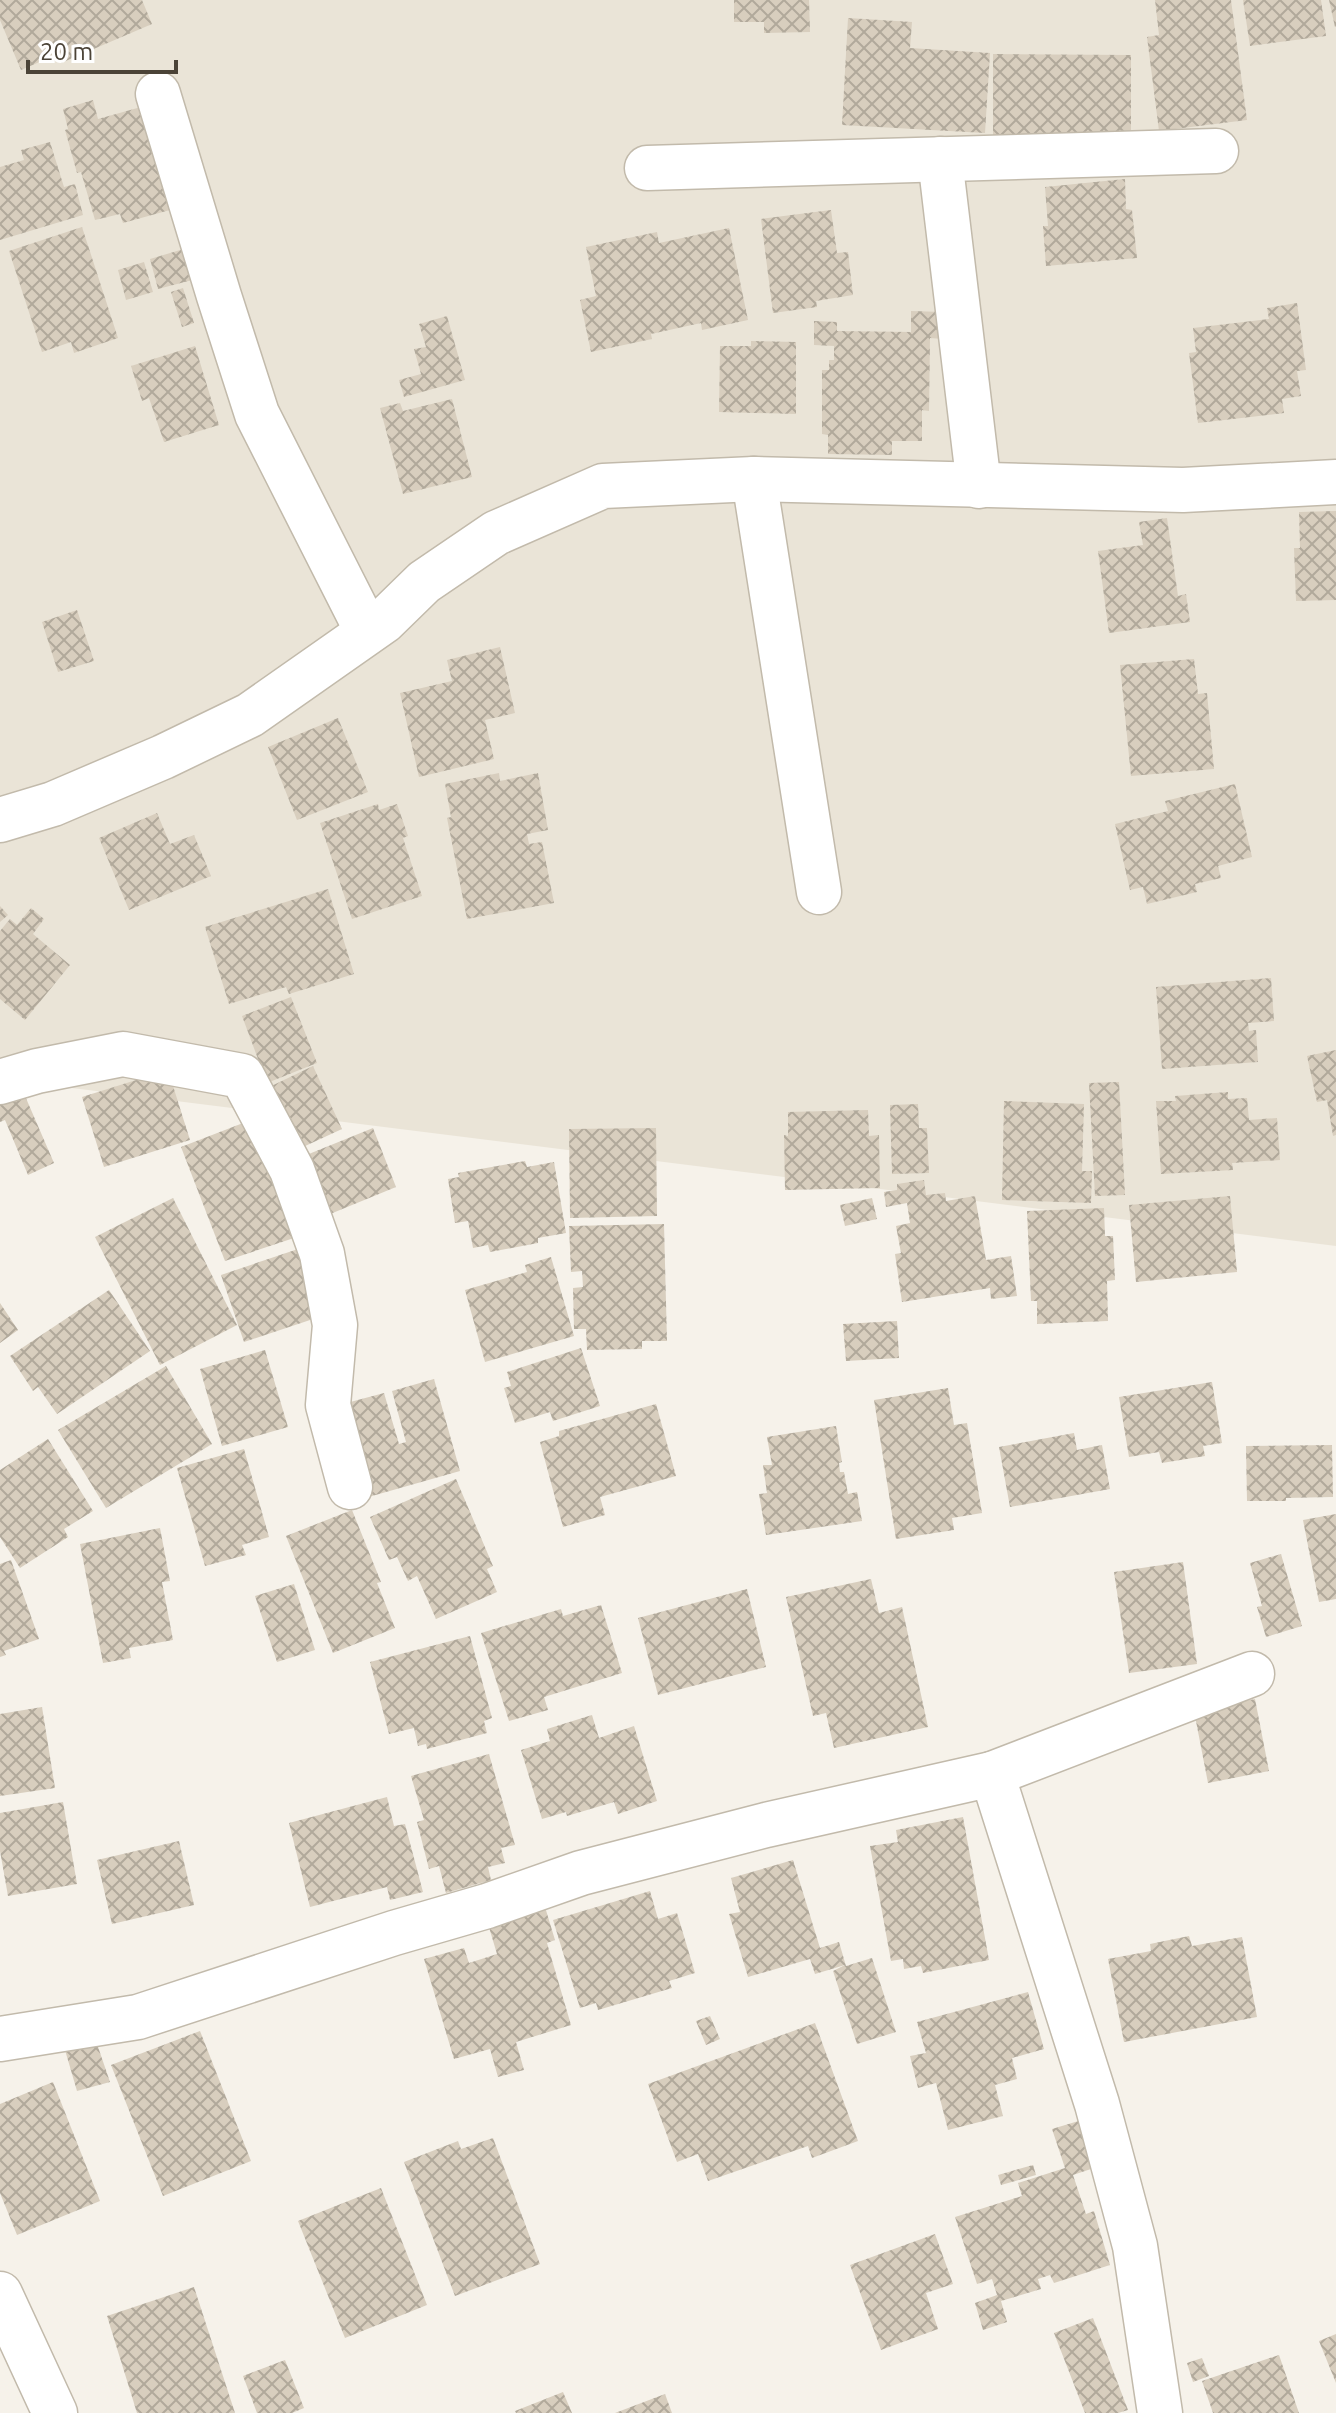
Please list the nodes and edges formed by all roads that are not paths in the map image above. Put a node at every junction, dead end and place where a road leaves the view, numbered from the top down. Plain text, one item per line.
1 (158, 94) dead end
2 (1216, 151) dead end
3 (940, 159) junction
4 (647, 168) dead end
5 (754, 479) junction
6 (1336, 482) edge
7 (979, 486) junction
8 (367, 631) junction
9 (0, 820) edge
10 (819, 892) dead end
11 (0, 1082) edge
12 (350, 1487) dead end
13 (1252, 1674) dead end
14 (992, 1774) junction
15 (0, 2039) edge
16 (0, 2294) edge
17 (55, 2413) edge
18 (1160, 2413) edge

1 - 8 street
2 - 3 street
3 - 4 street
3 - 7 street
5 - 7 street
5 - 8 street
5 - 10 street
6 - 7 street
8 - 9 street
11 - 12 street
13 - 14 street
14 - 15 street
14 - 18 street
16 - 17 street

